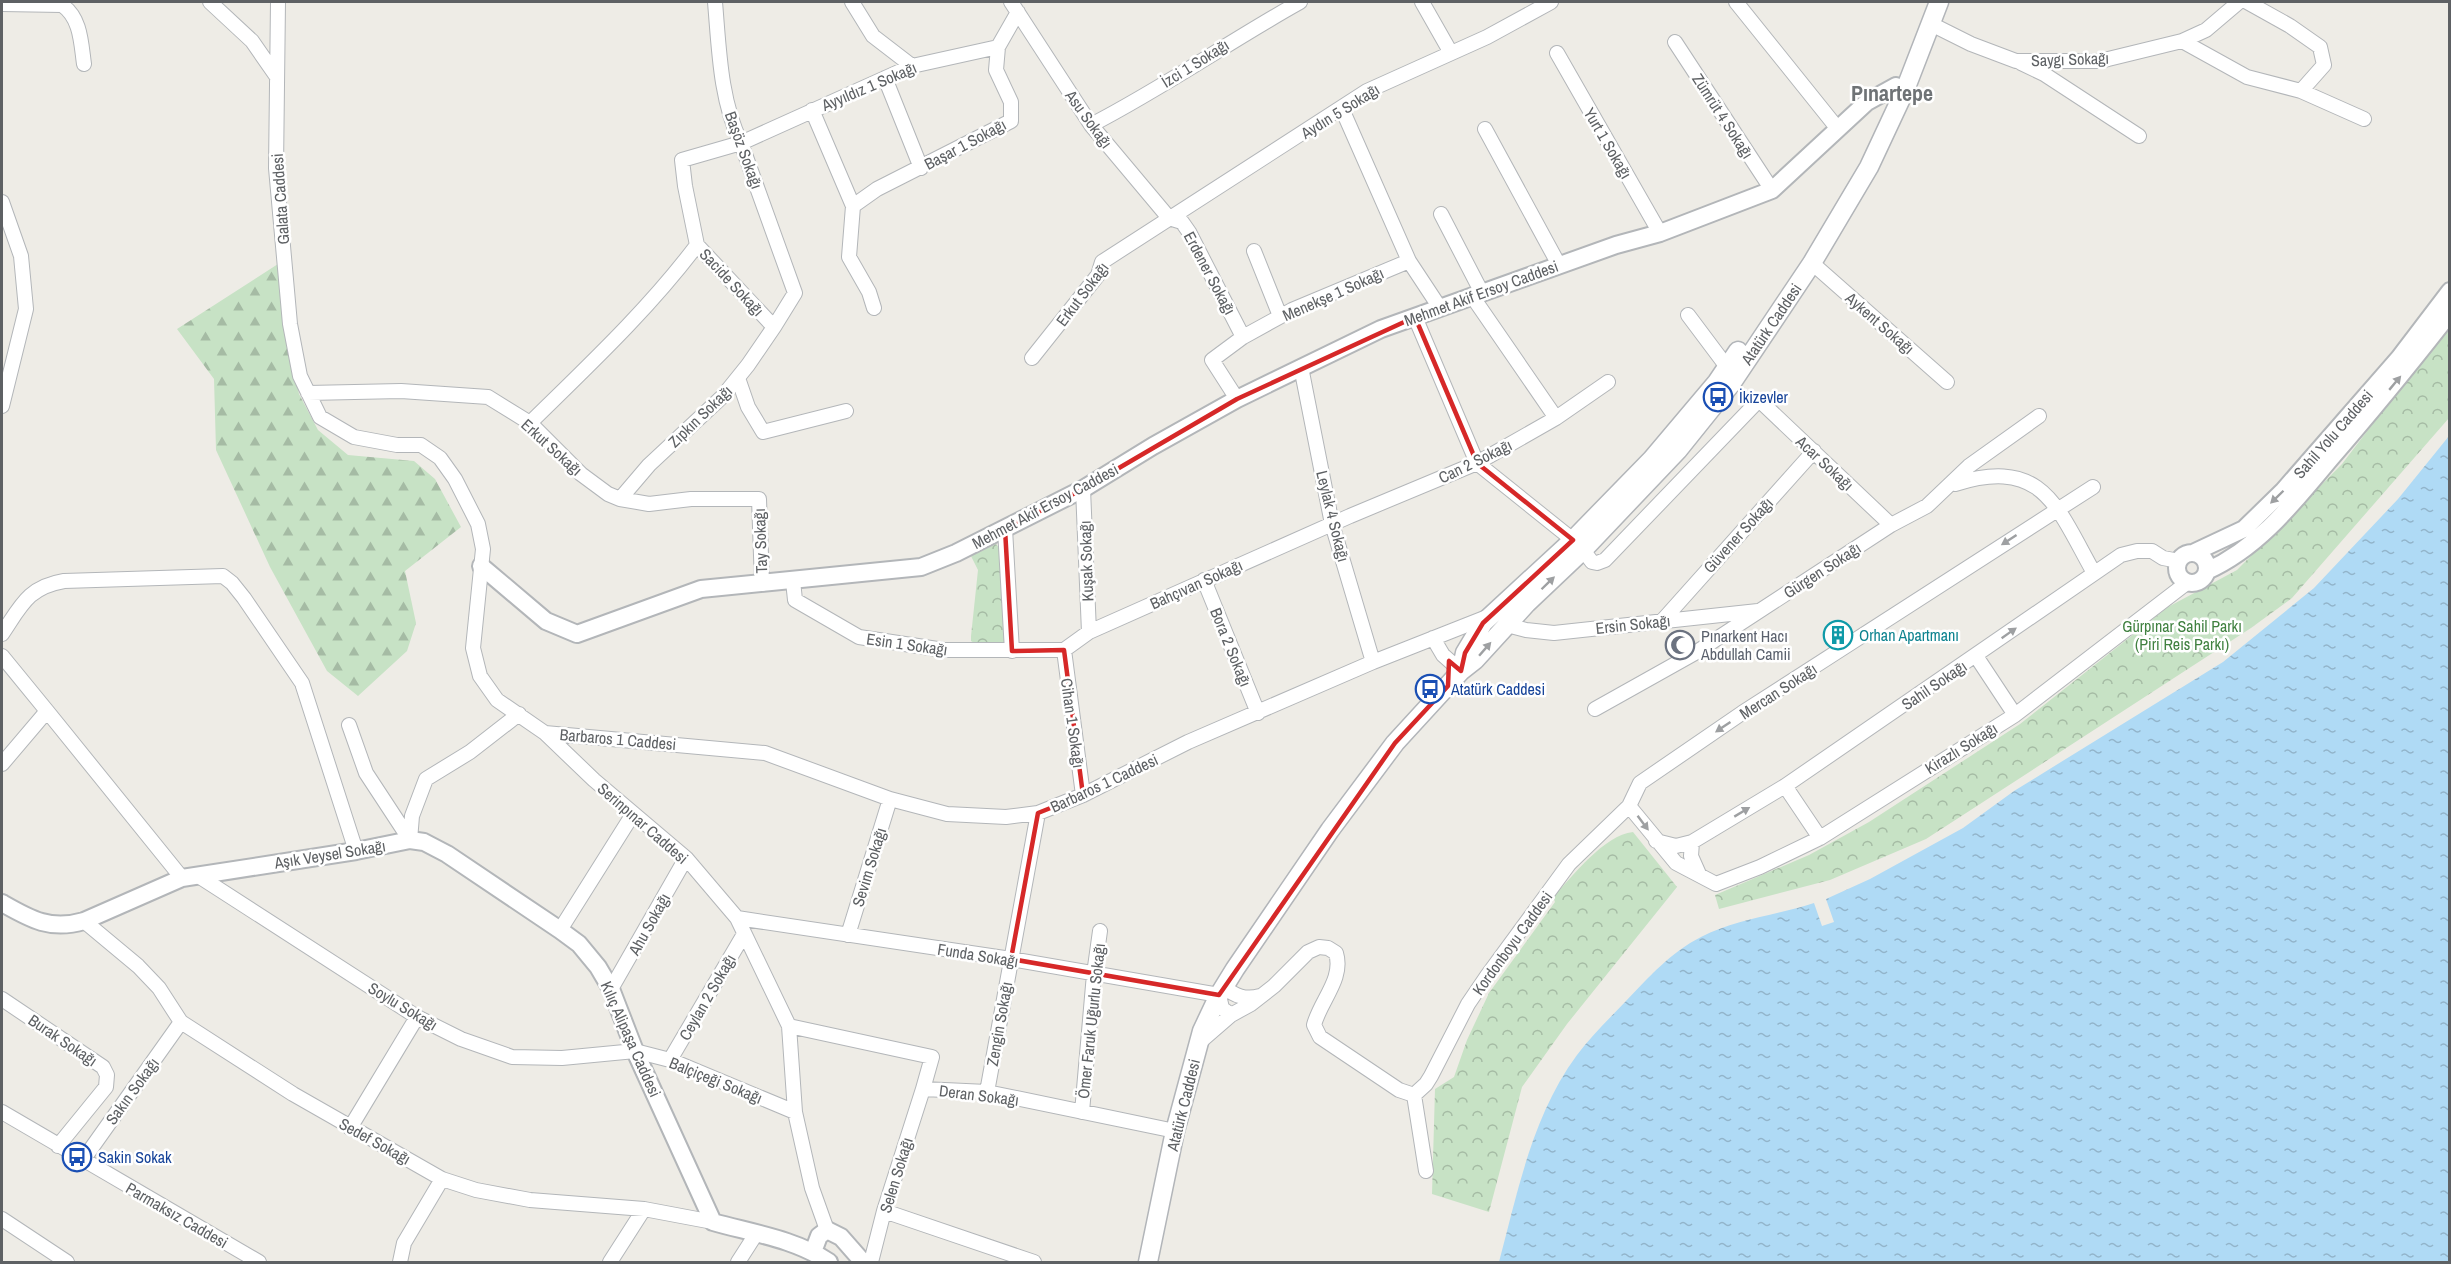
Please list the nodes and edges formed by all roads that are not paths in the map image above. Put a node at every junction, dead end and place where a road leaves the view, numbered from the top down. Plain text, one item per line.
1 (210, 2) edge
2 (278, 2) edge
3 (715, 2) edge
4 (852, 2) edge
5 (1300, 2) edge
6 (1422, 2) edge
7 (1551, 2) edge
8 (1736, 2) edge
9 (1929, 2) edge
10 (1939, 2) edge
11 (2239, 2) edge
12 (2247, 2) edge
13 (2, 4) edge
14 (1015, 7) edge
15 (1931, 24) junction
16 (2182, 41) junction
17 (1675, 42) dead end
18 (998, 47) junction
19 (1450, 53) junction
20 (1557, 53) dead end
21 (2016, 60) junction
22 (84, 64) dead end
23 (912, 66) junction
24 (277, 77) junction
25 (885, 78) junction
26 (1900, 88) junction
27 (2301, 91) junction
28 (1867, 102) junction
29 (1893, 106) junction
30 (1342, 109) junction
31 (812, 110) junction
32 (2364, 119) dead end
33 (1091, 125) junction
34 (1485, 129) dead end
35 (1838, 129) junction
36 (2139, 136) dead end
37 (741, 143) junction
38 (682, 160) joint
39 (921, 168) junction
40 (1772, 190) junction
41 (2, 202) edge
42 (853, 206) junction
43 (1441, 214) dead end
44 (1169, 218) junction
45 (1660, 233) junction
46 (697, 245) junction
47 (1254, 251) dead end
48 (1408, 261) junction
49 (1812, 264) junction
50 (1559, 265) junction
51 (2450, 291) edge
52 (795, 293) joint
53 (1477, 294) junction
54 (874, 308) dead end
55 (1440, 308) junction
56 (2450, 313) edge
57 (1688, 315) dead end
58 (1280, 316) junction
59 (1415, 317) junction
60 (774, 327) junction
61 (1243, 337) junction
62 (1032, 358) dead end
63 (1300, 367) junction
64 (1727, 368) junction
65 (738, 378) junction
66 (1608, 382) dead end
67 (1947, 382) dead end
68 (308, 393) junction
69 (1237, 399) junction
70 (2, 406) edge
71 (846, 411) dead end
72 (2039, 416) dead end
73 (1556, 418) junction
74 (530, 423) junction
75 (1814, 451) junction
76 (1477, 463) junction
77 (1950, 486) junction
78 (2093, 487) dead end
79 (1083, 489) junction
80 (620, 499) junction
81 (759, 499) joint
82 (2058, 508) junction
83 (1332, 524) junction
84 (1892, 525) junction
85 (1005, 529) junction
86 (1578, 545) junction
87 (2194, 552) junction
88 (2179, 561) junction
89 (481, 566) junction
90 (2207, 571) junction
91 (2094, 573) junction
92 (1204, 580) junction
93 (793, 581) junction
94 (2188, 582) junction
95 (762, 584) junction
96 (1760, 611) junction
97 (1499, 620) junction
98 (1663, 620) junction
99 (1089, 632) junction
100 (2, 634) edge
101 (1434, 638) junction
102 (1064, 650) junction
103 (1012, 651) junction
104 (1443, 655) junction
105 (2, 656) edge
106 (1976, 656) junction
107 (1373, 662) junction
108 (1461, 671) junction
109 (1448, 686) junction
110 (1594, 709) dead end
111 (47, 711) junction
112 (1258, 713) junction
113 (519, 714) junction
114 (2015, 715) junction
115 (349, 725) dead end
116 (545, 734) junction
117 (2, 764) edge
118 (1785, 786) junction
119 (1083, 795) junction
120 (890, 799) junction
121 (1629, 806) junction
122 (1038, 813) junction
123 (633, 814) junction
124 (1820, 838) junction
125 (410, 840) junction
126 (1656, 841) junction
127 (1692, 842) junction
128 (356, 851) junction
129 (686, 858) junction
130 (1699, 874) junction
131 (189, 876) junction
132 (2, 903) edge
133 (737, 918) junction
134 (84, 921) junction
135 (560, 930) junction
136 (1100, 931) dead end
137 (744, 934) junction
138 (848, 935) junction
139 (1011, 959) junction
140 (1094, 974) junction
141 (611, 990) junction
142 (1221, 991) junction
143 (1262, 995) junction
144 (2, 999) edge
145 (1231, 1015) junction
146 (417, 1017) junction
147 (181, 1022) junction
148 (789, 1026) junction
149 (1198, 1043) junction
150 (635, 1051) junction
151 (670, 1060) junction
152 (923, 1089) junction
153 (987, 1092) junction
154 (1414, 1095) junction
155 (2, 1112) edge
156 (795, 1112) junction
157 (1082, 1112) junction
158 (350, 1128) junction
159 (1174, 1131) junction
160 (58, 1146) junction
161 (82, 1160) junction
162 (1426, 1171) dead end
163 (442, 1179) junction
164 (644, 1209) junction
165 (884, 1211) junction
166 (2, 1219) edge
167 (713, 1222) junction
168 (827, 1230) junction
169 (756, 1234) junction
170 (847, 1245) junction
171 (813, 1252) junction
172 (67, 1263) edge
173 (259, 1263) edge
174 (400, 1263) edge
175 (610, 1263) edge
176 (738, 1263) edge
177 (829, 1263) edge
178 (837, 1263) edge
179 (863, 1263) edge
180 (871, 1263) edge
181 (1034, 1263) edge
182 (1148, 1263) edge

1 - 24 street
2 - 24 street, Galata Caddesi
3 - 37 street, Başöz Sokağı
4 - 23 street
5 - 33 street, İzci 1 Sokağı
6 - 19 street
7 - 19 street, Aydın 5 Sokağı
8 - 35 street
9 - 26 main road, Atatürk Caddesi
10 - 15 main road, Atatürk Caddesi
11 - 16 street, Saygı Sokağı
12 - 27 street
13 - 22 street
14 - 18 street
14 - 33 street, Asu Sokağı
15 - 21 street, Saygı Sokağı
15 - 26 main road, Atatürk Caddesi
16 - 21 street, Saygı Sokağı
16 - 27 street
17 - 40 street, Zümrüt 4 Sokağı
18 - 23 street, Ayyıldız 1 Sokağı
18 - 39 street, Başar 1 Sokağı
19 - 30 street, Aydın 5 Sokağı
20 - 45 street, Yurt 1 Sokağı
21 - 36 street
23 - 25 street, Ayyıldız 1 Sokağı
24 - 68 street, Galata Caddesi
25 - 31 street, Ayyıldız 1 Sokağı
25 - 39 street
26 - 28 street, Mehmet Akif Ersoy Caddesi
26 - 29 main road, Atatürk Caddesi
27 - 32 street
28 - 29 street
28 - 35 street, Mehmet Akif Ersoy Caddesi
29 - 49 main road, Atatürk Caddesi
29 - 64 main road, Atatürk Caddesi
30 - 44 street, Aydın 5 Sokağı
30 - 48 street
31 - 37 street, Ayyıldız 1 Sokağı
31 - 42 street
33 - 44 street, Asu Sokağı
34 - 50 street
35 - 40 street, Mehmet Akif Ersoy Caddesi
37 - 38 street, Ayyıldız 1 Sokağı
37 - 52 street, Başöz Sokağı
38 - 46 street, Sacide Sokağı
39 - 42 street, Başar 1 Sokağı
40 - 45 street, Mehmet Akif Ersoy Caddesi
41 - 70 street
42 - 54 street
43 - 53 street
44 - 61 street, Erdener Sokağı
44 - 62 street, Erkut Sokağı
45 - 50 street, Mehmet Akif Ersoy Caddesi
46 - 60 street, Sacide Sokağı
46 - 74 street
47 - 58 street
48 - 55 street
48 - 58 street, Menekşe 1 Sokağı
49 - 67 street, Aykent Sokağı
49 - 86 main road, Atatürk Caddesi
50 - 53 street, Mehmet Akif Ersoy Caddesi
51 -> 87 street, Sahil Yolu Caddesi
52 - 60 street, Sacide Sokağı
53 - 55 street, Mehmet Akif Ersoy Caddesi
53 - 73 street
55 - 59 street, Mehmet Akif Ersoy Caddesi
90 -> 56 street, Sahil Yolu Caddesi
57 - 64 street
58 - 61 street, Menekşe 1 Sokağı
59 - 63 street, Mehmet Akif Ersoy Caddesi
59 - 76 street
60 - 65 street, Zıpkın Sokağı
61 - 69 street, Menekşe 1 Sokağı
63 - 69 street, Mehmet Akif Ersoy Caddesi
63 - 83 street, Leylak 4 Sokağı
64 - 86 main road, Atatürk Caddesi
65 - 71 street
65 - 80 street, Zıpkın Sokağı
66 - 73 street, Can 2 Sokağı
68 - 74 street, Erkut Sokağı
68 - 89 street
69 - 79 street, Mehmet Akif Ersoy Caddesi
72 - 77 street, Gürgen Sokağı
73 - 76 street, Can 2 Sokağı
74 - 80 street, Erkut Sokağı
75 - 84 street, Acar Sokağı
75 - 86 street, Acar Sokağı
75 - 98 street, Güvener Sokağı
76 - 83 street, Can 2 Sokağı
76 - 86 street
77 - 82 street
77 - 84 street, Gürgen Sokağı
78 - 82 street, Mercan Sokağı
79 - 85 street, Mehmet Akif Ersoy Caddesi
79 - 99 street, Kuşak Sokağı
80 - 81 street, Erkut Sokağı
81 - 95 street, Tay Sokağı
82 - 91 street
82 -> 121 street, Mercan Sokağı
83 - 92 street, Bahçıvan Sokağı
83 - 107 street, Leylak 4 Sokağı
84 - 96 street, Gürgen Sokağı
85 - 93 street, Mehmet Akif Ersoy Caddesi
85 - 103 street
86 - 97 main road, Atatürk Caddesi
87 - 88 street
87 - 90 street
88 - 91 street, Sahil Sokağı
88 - 94 street
89 - 95 street, Mehmet Akif Ersoy Caddesi
89 - 113 street, Serinpınar Caddesi
90 - 94 street
106 -> 91 street, Sahil Sokağı
92 - 99 street, Bahçıvan Sokağı
92 - 112 street, Bora 2 Sokağı
93 - 95 street, Mehmet Akif Ersoy Caddesi
93 - 103 street, Esin 1 Sokağı
94 - 114 street, Kirazlı Sokağı
96 - 98 street, Ersin Sokağı
96 - 110 street, Gürgen Sokağı
97 - 98 street, Ersin Sokağı
97 - 101 street, Barbaros 1 Caddesi
97 - 108 main road, Atatürk Caddesi
99 - 102 street, Bahçıvan Sokağı
100 - 128 street
101 - 104 street
101 - 107 street, Barbaros 1 Caddesi
102 - 103 street, Esin 1 Sokağı
102 - 119 street, Cihan 1 Sokağı
104 - 108 street
104 - 109 street
105 - 111 street, Soylu Sokağı
106 - 114 street
106 - 118 street, Sahil Sokağı
107 - 112 street, Barbaros 1 Caddesi
108 - 109 main road, Atatürk Caddesi
109 - 142 main road, Atatürk Caddesi
111 - 117 street
111 - 131 street, Soylu Sokağı
112 - 119 street, Barbaros 1 Caddesi
113 - 116 street, Serinpınar Caddesi
113 - 125 street
114 - 124 street, Kirazlı Sokağı
115 - 125 street
116 - 120 street, Barbaros 1 Caddesi
116 - 123 street, Serinpınar Caddesi
118 - 124 street
127 -> 118 street, Sahil Sokağı
119 - 122 street, Barbaros 1 Caddesi
120 - 122 street, Barbaros 1 Caddesi
120 - 138 street, Sevim Sokağı
121 -> 126 street
121 - 154 street, Kordonboyu Caddesi
122 - 139 street, Zengin Sokağı
123 - 129 street, Serinpınar Caddesi
123 - 135 street
124 - 130 street, Kirazlı Sokağı
125 - 128 street, Aşık Veysel Sokağı
125 - 135 street, Kılıç Alipaşa Caddesi
126 - 127 street
126 - 130 street
127 - 130 street
128 - 131 street, Aşık Veysel Sokağı
129 - 133 street, Serinpınar Caddesi
129 - 141 street, Ahu Sokağı
131 - 134 street, Aşık Veysel Sokağı
131 - 146 street, Soylu Sokağı
132 - 134 street
133 - 137 street, Serinpınar Caddesi
133 - 138 street, Funda Sokağı
134 - 147 street, Sedef Sokağı
135 - 141 street, Kılıç Alipaşa Caddesi
136 - 140 street, Ömer Faruk Uğurlu Sokağı
137 - 148 street, Serinpınar Caddesi
137 - 151 street, Ceylan 2 Sokağı
138 - 139 street, Funda Sokağı
139 - 140 street, Funda Sokağı
139 - 153 street, Zengin Sokağı
140 - 142 street, Funda Sokağı
140 - 157 street, Ömer Faruk Uğurlu Sokağı
141 - 150 street, Kılıç Alipaşa Caddesi
142 - 143 street, Funda Sokağı
142 - 145 street
142 - 149 main road, Atatürk Caddesi
143 - 145 street
143 - 154 street
144 - 160 street, Burak Sokağı
145 - 149 street
146 - 150 street, Soylu Sokağı
146 - 158 street
147 - 158 street, Sedef Sokağı
147 - 161 street, Sakın Sokağı
148 - 152 street, Deran Sokağı
148 - 156 street, Serinpınar Caddesi
149 - 159 main road, Atatürk Caddesi
150 - 151 street, Balçiçeği Sokağı
150 - 167 street, Kılıç Alipaşa Caddesi
151 - 156 street, Balçiçeği Sokağı
152 - 153 street, Deran Sokağı
152 - 165 street, Selen Sokağı
153 - 157 street, Deran Sokağı
154 - 162 street
155 - 160 street, Parmaksız Caddesi
156 - 168 street, Serinpınar Caddesi
157 - 159 street, Deran Sokağı
158 - 163 street, Sedef Sokağı
159 - 182 main road, Atatürk Caddesi
160 - 161 street, Parmaksız Caddesi
161 - 173 street, Parmaksız Caddesi
163 - 164 street, Sedef Sokağı
163 - 174 street
164 - 167 street, Sedef Sokağı
164 - 175 street
165 - 180 street, Selen Sokağı
165 - 181 street
166 - 172 street
167 - 169 street, Sedef Sokağı
168 - 170 street
168 - 171 street
169 - 171 street, Sedef Sokağı
169 - 176 street
170 - 178 street
170 - 179 street
171 - 177 street

